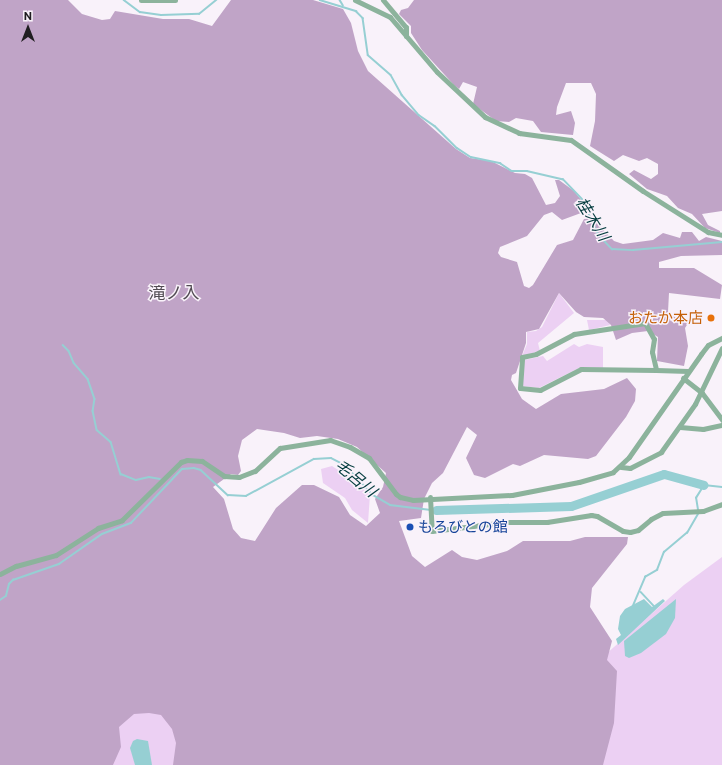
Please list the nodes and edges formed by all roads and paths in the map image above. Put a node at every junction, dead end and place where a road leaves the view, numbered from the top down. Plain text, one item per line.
1 (141, 0) edge
2 (175, 0) edge
3 (355, 0) edge
4 (383, 0) edge
5 (406, 36) junction
6 (722, 235) edge
7 (722, 338) edge
8 (722, 348) edge
9 (656, 370) junction
10 (688, 371) junction
11 (683, 378) junction
12 (702, 393) junction
13 (722, 420) edge
14 (722, 425) edge
15 (680, 427) junction
16 (621, 467) junction
17 (430, 499) junction
18 (722, 504) edge
19 (0, 574) edge

1 - 2 street
3 - 5 street
4 - 5 street
5 - 6 street
7 - 10 street
8 - 12 street
9 - 9 street
9 - 10 street
10 - 11 street
11 - 12 street
11 - 16 street
12 - 13 street
12 - 15 street
14 - 15 street
15 - 16 street
16 - 17 street
17 - 18 street
17 - 19 street

